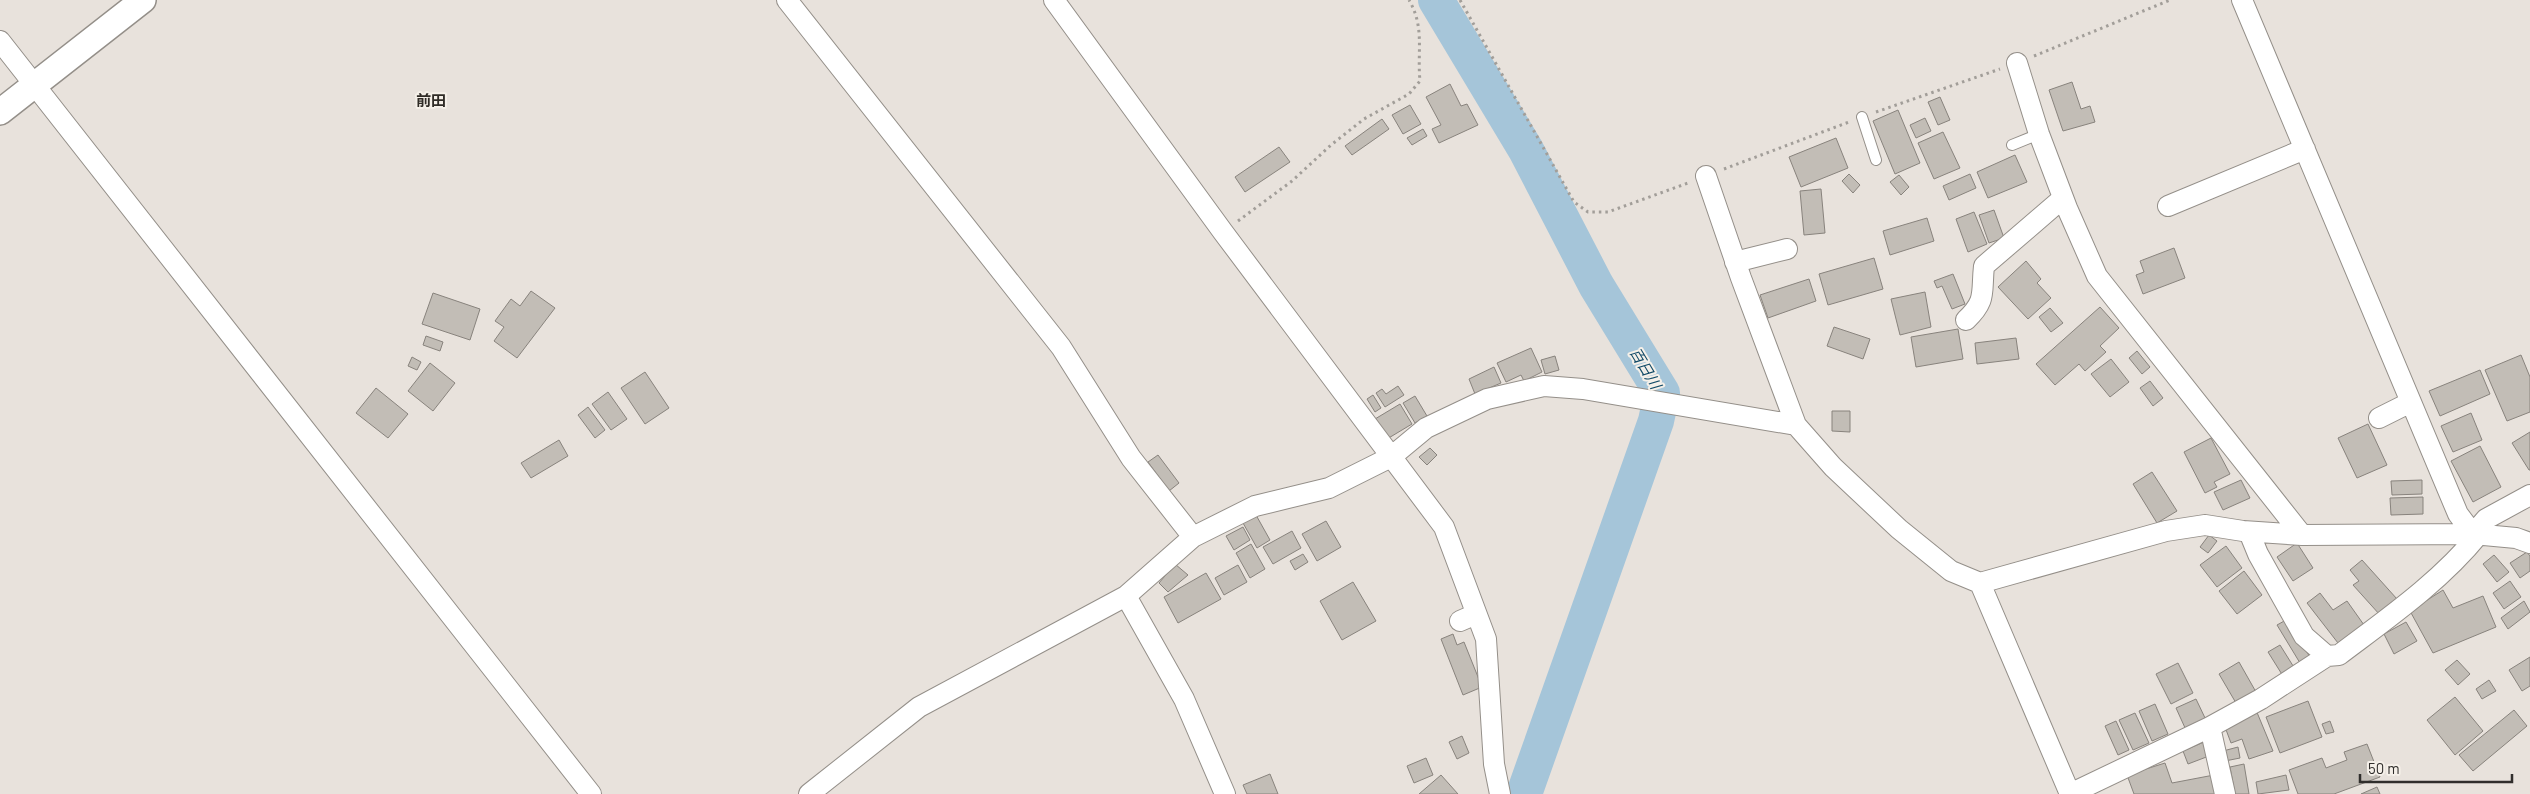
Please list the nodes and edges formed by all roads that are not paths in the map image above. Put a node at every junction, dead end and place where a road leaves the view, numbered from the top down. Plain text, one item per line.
1 (143, 0) edge
2 (787, 0) edge
3 (1054, 0) edge
4 (2242, 0) edge
5 (0, 40) edge
6 (2016, 63) road end
7 (34, 84) junction
8 (0, 112) edge
9 (1862, 117) road end
10 (2039, 134) junction
11 (2012, 144) dead end
12 (2305, 149) junction
13 (1876, 160) dead end
14 (1706, 176) road end
15 (2063, 198) junction
16 (2168, 206) dead end
17 (1787, 249) dead end
18 (1735, 262) junction
19 (1966, 320) dead end
20 (2411, 402) junction
21 (2379, 418) dead end
22 (1796, 425) junction
23 (1391, 457) junction
24 (2530, 495) edge
25 (2249, 532) junction
26 (2476, 534) junction
27 (2302, 535) junction
28 (1193, 537) junction
29 (2530, 543) edge
30 (1980, 583) junction
31 (1126, 596) junction
32 (2328, 656) junction
33 (2210, 727) junction
34 (591, 794) edge
35 (809, 794) edge
36 (1225, 794) edge
37 (1500, 794) edge
38 (2070, 794) edge
39 (2225, 794) edge

1 - 7 street
2 - 28 street
3 - 23 street
4 - 12 street
5 - 7 street
6 - 10 street
7 - 8 street
7 - 34 street
9 - 13 lane
10 - 11 lane
10 - 15 street
12 - 16 street
12 - 20 street
14 - 18 street
15 - 19 street
15 - 27 street
17 - 18 street
18 - 22 street
20 - 21 street
20 - 26 street
22 - 23 street
22 - 30 street
23 - 28 street
23 - 37 street
24 - 26 street
25 - 27 street
25 - 30 street
25 - 32 street
26 - 27 street
26 - 29 street
26 - 32 street
28 - 31 street
30 - 38 street
31 - 35 street
31 - 36 street
32 - 33 street
33 - 38 street
33 - 39 street

